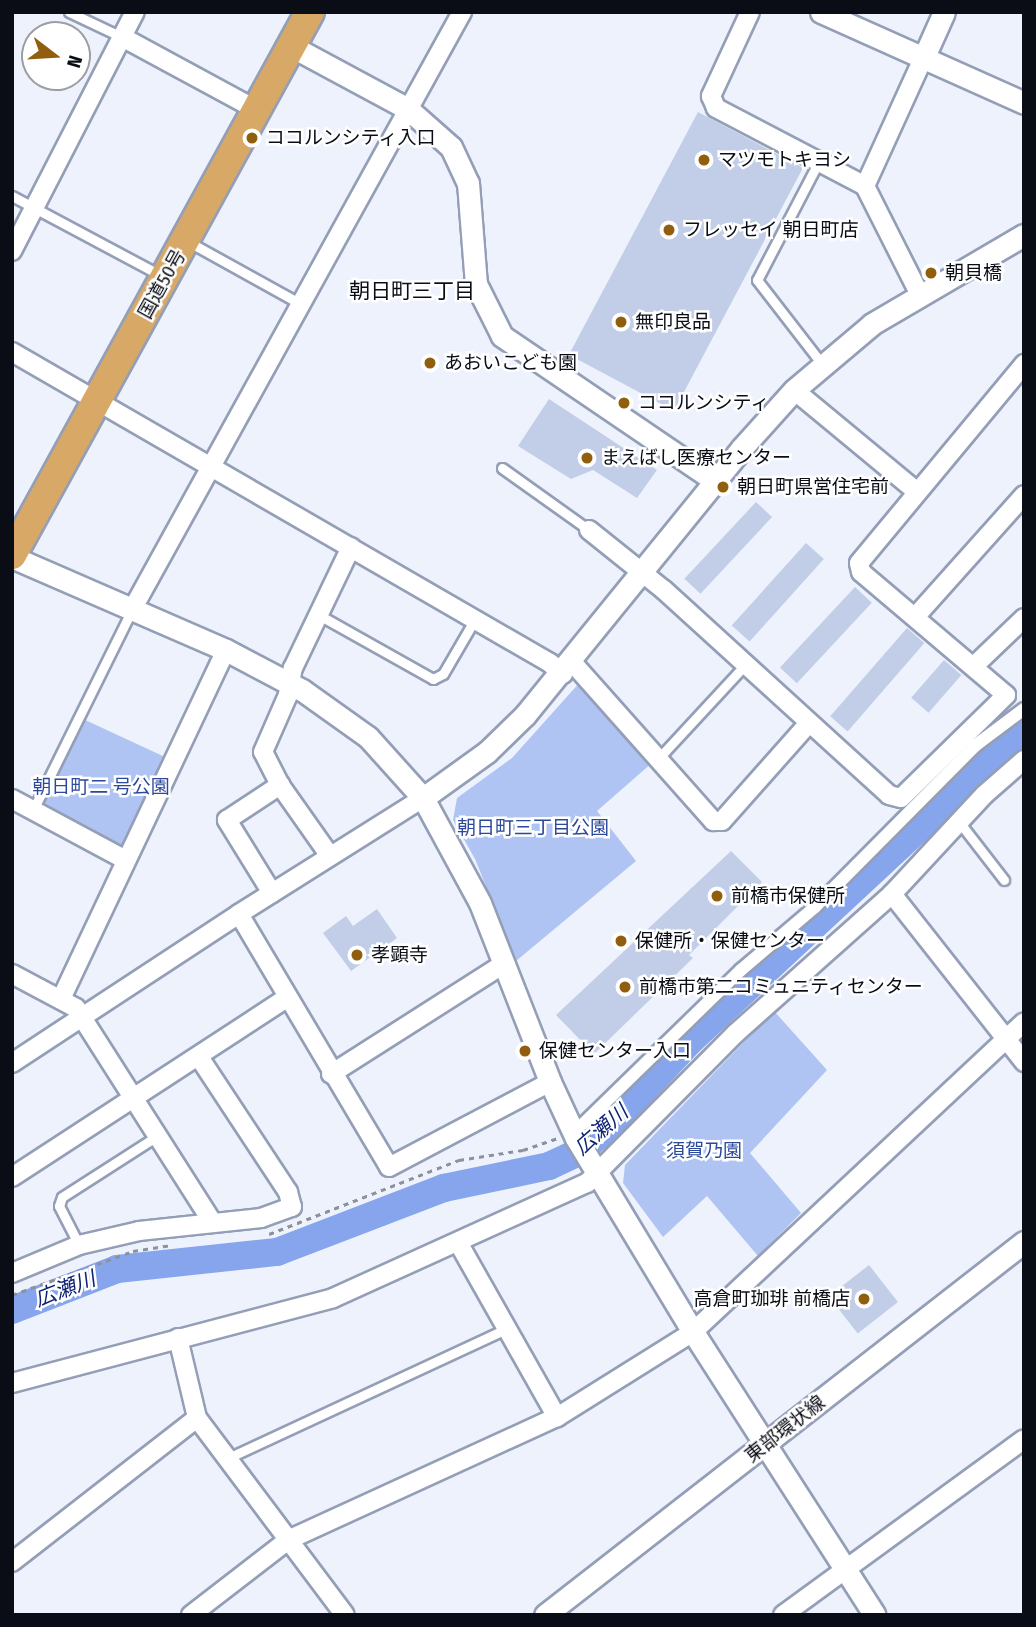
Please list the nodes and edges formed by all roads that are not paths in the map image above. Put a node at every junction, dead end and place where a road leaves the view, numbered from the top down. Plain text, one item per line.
1 (69, 12) edge
2 (135, 12) edge
3 (310, 12) edge
4 (462, 12) edge
5 (750, 12) edge
6 (821, 12) edge
7 (944, 12) edge
8 (122, 37) junction
9 (291, 46) junction
10 (923, 59) junction
11 (1024, 103) edge
12 (255, 109) junction
13 (408, 109) junction
14 (818, 161) junction
15 (865, 186) junction
16 (12, 196) edge
17 (35, 209) junction
18 (1022, 238) edge
19 (186, 240) junction
20 (12, 251) edge
21 (166, 278) junction
22 (919, 293) junction
23 (301, 304) junction
24 (12, 352) edge
25 (821, 364) junction
26 (1024, 364) edge
27 (794, 390) junction
28 (98, 400) junction
29 (212, 467) junction
30 (502, 468) dead end
31 (715, 481) junction
32 (916, 491) junction
33 (1024, 495) edge
34 (589, 530) joint
35 (351, 547) junction
36 (12, 556) edge
37 (642, 573) junction
38 (133, 608) junction
39 (319, 615) junction
40 (916, 615) junction
41 (1024, 618) edge
42 (475, 619) junction
43 (226, 650) junction
44 (745, 665) junction
45 (975, 665) junction
46 (567, 668) junction
47 (290, 683) junction
48 (1024, 709) edge
49 (809, 723) junction
50 (657, 760) junction
51 (1024, 760) edge
52 (280, 785) junction
53 (423, 798) junction
54 (12, 799) edge
55 (33, 810) junction
56 (960, 823) junction
57 (330, 856) junction
58 (126, 860) junction
59 (1004, 880) dead end
60 (272, 893) junction
61 (892, 894) junction
62 (239, 914) junction
63 (502, 965) junction
64 (12, 974) edge
65 (287, 998) junction
66 (61, 999) junction
67 (81, 1017) junction
68 (1024, 1022) edge
69 (1004, 1037) junction
70 (199, 1057) junction
71 (1024, 1062) edge
72 (12, 1063) edge
73 (331, 1074) junction
74 (550, 1083) junction
75 (133, 1098) junction
76 (580, 1131) junction
77 (157, 1136) junction
78 (594, 1167) junction
79 (12, 1177) edge
80 (213, 1223) junction
81 (1024, 1242) edge
82 (459, 1244) junction
83 (79, 1245) junction
84 (12, 1273) edge
85 (506, 1329) junction
86 (693, 1332) junction
87 (178, 1338) junction
88 (12, 1383) edge
89 (557, 1417) junction
90 (197, 1418) junction
91 (1024, 1439) edge
92 (767, 1443) junction
93 (228, 1458) junction
94 (288, 1540) junction
95 (12, 1562) edge
96 (845, 1568) junction
97 (191, 1615) edge
98 (345, 1615) edge
99 (545, 1615) edge
100 (783, 1615) edge
101 (875, 1615) edge

1 - 8 lane
2 - 8 street
3 - 9 highway, 国道50号
4 - 13 street
5 - 14 street
6 - 10 street
7 - 10 street
8 - 12 street
8 - 17 street
9 - 12 highway, 国道50号
9 - 13 street
10 - 11 street
10 - 15 street
12 - 19 highway, 国道50号
13 - 23 street
13 - 31 street
14 - 15 street
14 - 25 lane
15 - 22 street
16 - 17 lane
17 - 20 street
17 - 21 lane
18 - 22 street
19 - 21 highway, 国道50号
19 - 23 lane
21 - 28 highway, 国道50号
22 - 25 street
23 - 29 street
24 - 28 street
25 - 27 street
26 - 32 street
27 - 31 street
27 - 32 street
28 - 29 street
28 - 36 highway, 国道50号
29 - 35 street
29 - 38 street
30 - 34 lane
31 - 37 street
32 - 40 street
33 - 40 street
34 - 37 street
35 - 39 street
35 - 42 street
36 - 38 street
37 - 44 street
37 - 46 street
38 - 43 street
38 - 55 lane
39 - 42 lane
39 - 47 street
40 - 45 street
41 - 45 street
42 - 46 street
43 - 47 street
43 - 58 street
44 - 49 street
44 - 50 lane
45 - 49 street
46 - 50 street
46 - 53 street
47 - 52 street
47 - 53 street
48 - 76 street
49 - 50 street
51 - 56 street
52 - 57 street
52 - 60 street
53 - 57 street
53 - 63 street
54 - 55 street
55 - 58 street
56 - 59 lane
56 - 61 street
57 - 60 street
58 - 66 street
60 - 62 street
61 - 69 street
61 - 78 street
62 - 65 street
62 - 67 street
63 - 73 street
63 - 74 street
64 - 66 street
65 - 70 street
65 - 73 street
66 - 67 street
67 - 72 street
67 - 75 street
68 - 69 street
69 - 71 street
69 - 86 street
70 - 75 street
70 - 80 street
73 - 74 street
74 - 76 street
75 - 77 street
75 - 79 street
76 - 78 street
77 - 80 street
77 - 83 lane
78 - 82 street
78 - 86 street
80 - 83 street
81 - 92 street, 東部環状線
82 - 85 street
82 - 87 street
83 - 84 street
85 - 89 street
85 - 93 lane
86 - 89 street
86 - 92 street
87 - 88 street
87 - 90 street
89 - 94 street
90 - 93 street
90 - 95 street
91 - 96 street
92 - 96 street
92 - 99 street, 東部環状線
93 - 94 street
94 - 97 street
94 - 98 street
96 - 100 street
96 - 101 street

